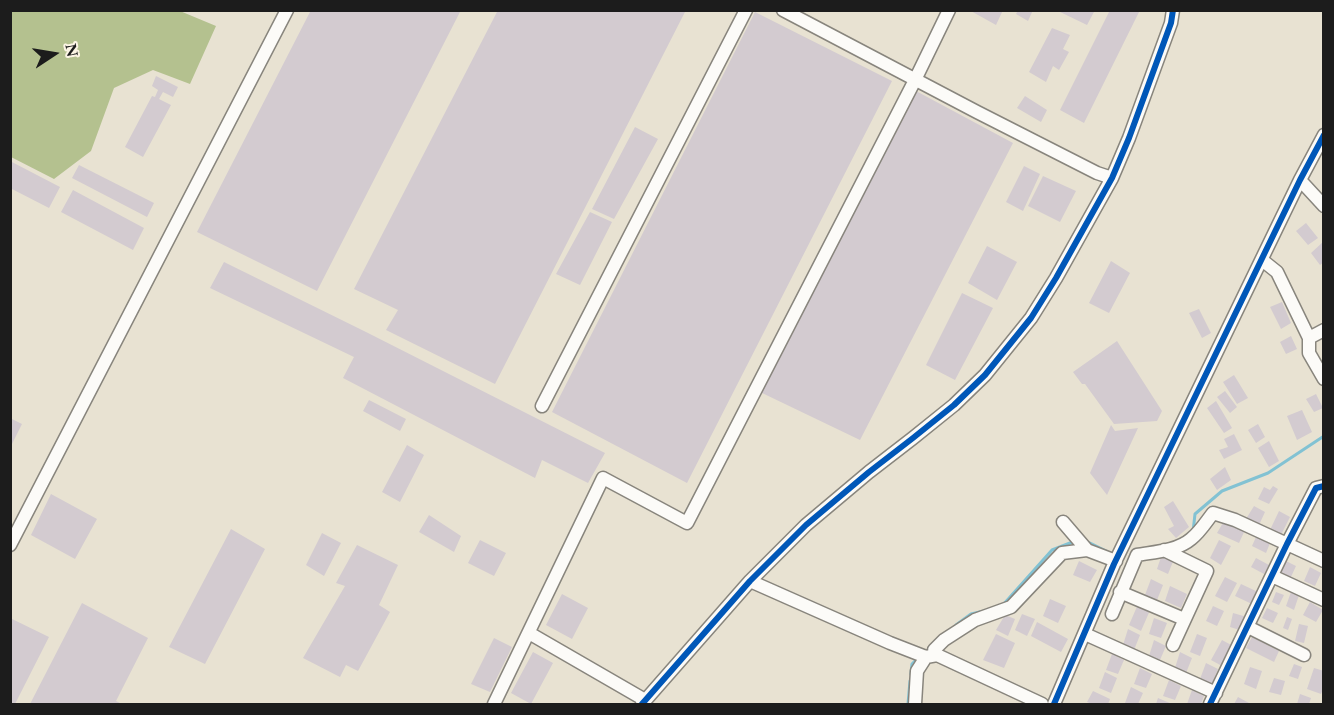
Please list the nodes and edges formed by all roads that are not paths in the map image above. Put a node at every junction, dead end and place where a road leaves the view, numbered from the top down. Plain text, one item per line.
1 (287, 10) edge
2 (746, 10) edge
3 (783, 10) edge
4 (949, 10) edge
5 (1173, 10) edge
6 (915, 80) junction
7 (1323, 135) edge
8 (1317, 158) edge
9 (1112, 178) junction
10 (1300, 180) junction
11 (1323, 206) edge
12 (1262, 260) junction
13 (1323, 330) edge
14 (1309, 338) junction
15 (1323, 379) edge
16 (542, 406) dead end
17 (1323, 486) edge
18 (1063, 522) dead end
19 (1287, 544) junction
20 (10, 545) edge
21 (1087, 549) junction
22 (1164, 550) junction
23 (1116, 561) junction
24 (1323, 561) edge
25 (1272, 576) junction
26 (750, 581) junction
27 (1120, 592) junction
28 (1323, 600) edge
29 (1112, 614) dead end
30 (1184, 619) junction
31 (1248, 627) junction
32 (529, 633) junction
33 (1084, 633) junction
34 (1173, 645) dead end
35 (925, 655) junction
36 (1304, 655) dead end
37 (1213, 699) edge
38 (644, 702) edge
39 (494, 705) edge
40 (915, 705) edge
41 (1042, 705) edge
42 (1054, 705) edge

1 - 20 street
2 - 16 street
3 - 6 street
4 - 6 street
5 - 9 street
6 - 9 street
6 - 32 street
7 - 8 street
8 - 10 street
9 - 26 street
10 - 11 street
10 - 12 street
12 - 14 street
12 - 23 street
13 - 14 street
14 - 15 street
17 - 19 street
18 - 21 street
19 - 22 street
19 - 24 street
19 - 25 street
21 - 23 street
21 - 35 street
22 - 27 street
22 - 30 street
23 - 33 street
25 - 28 street
25 - 31 street
26 - 35 street
26 - 38 street
27 - 29 street
27 - 30 street
30 - 34 street
31 - 36 street
31 - 37 street
32 - 38 street
32 - 39 street
33 - 37 street
33 - 42 street
35 - 40 street
35 - 41 street

